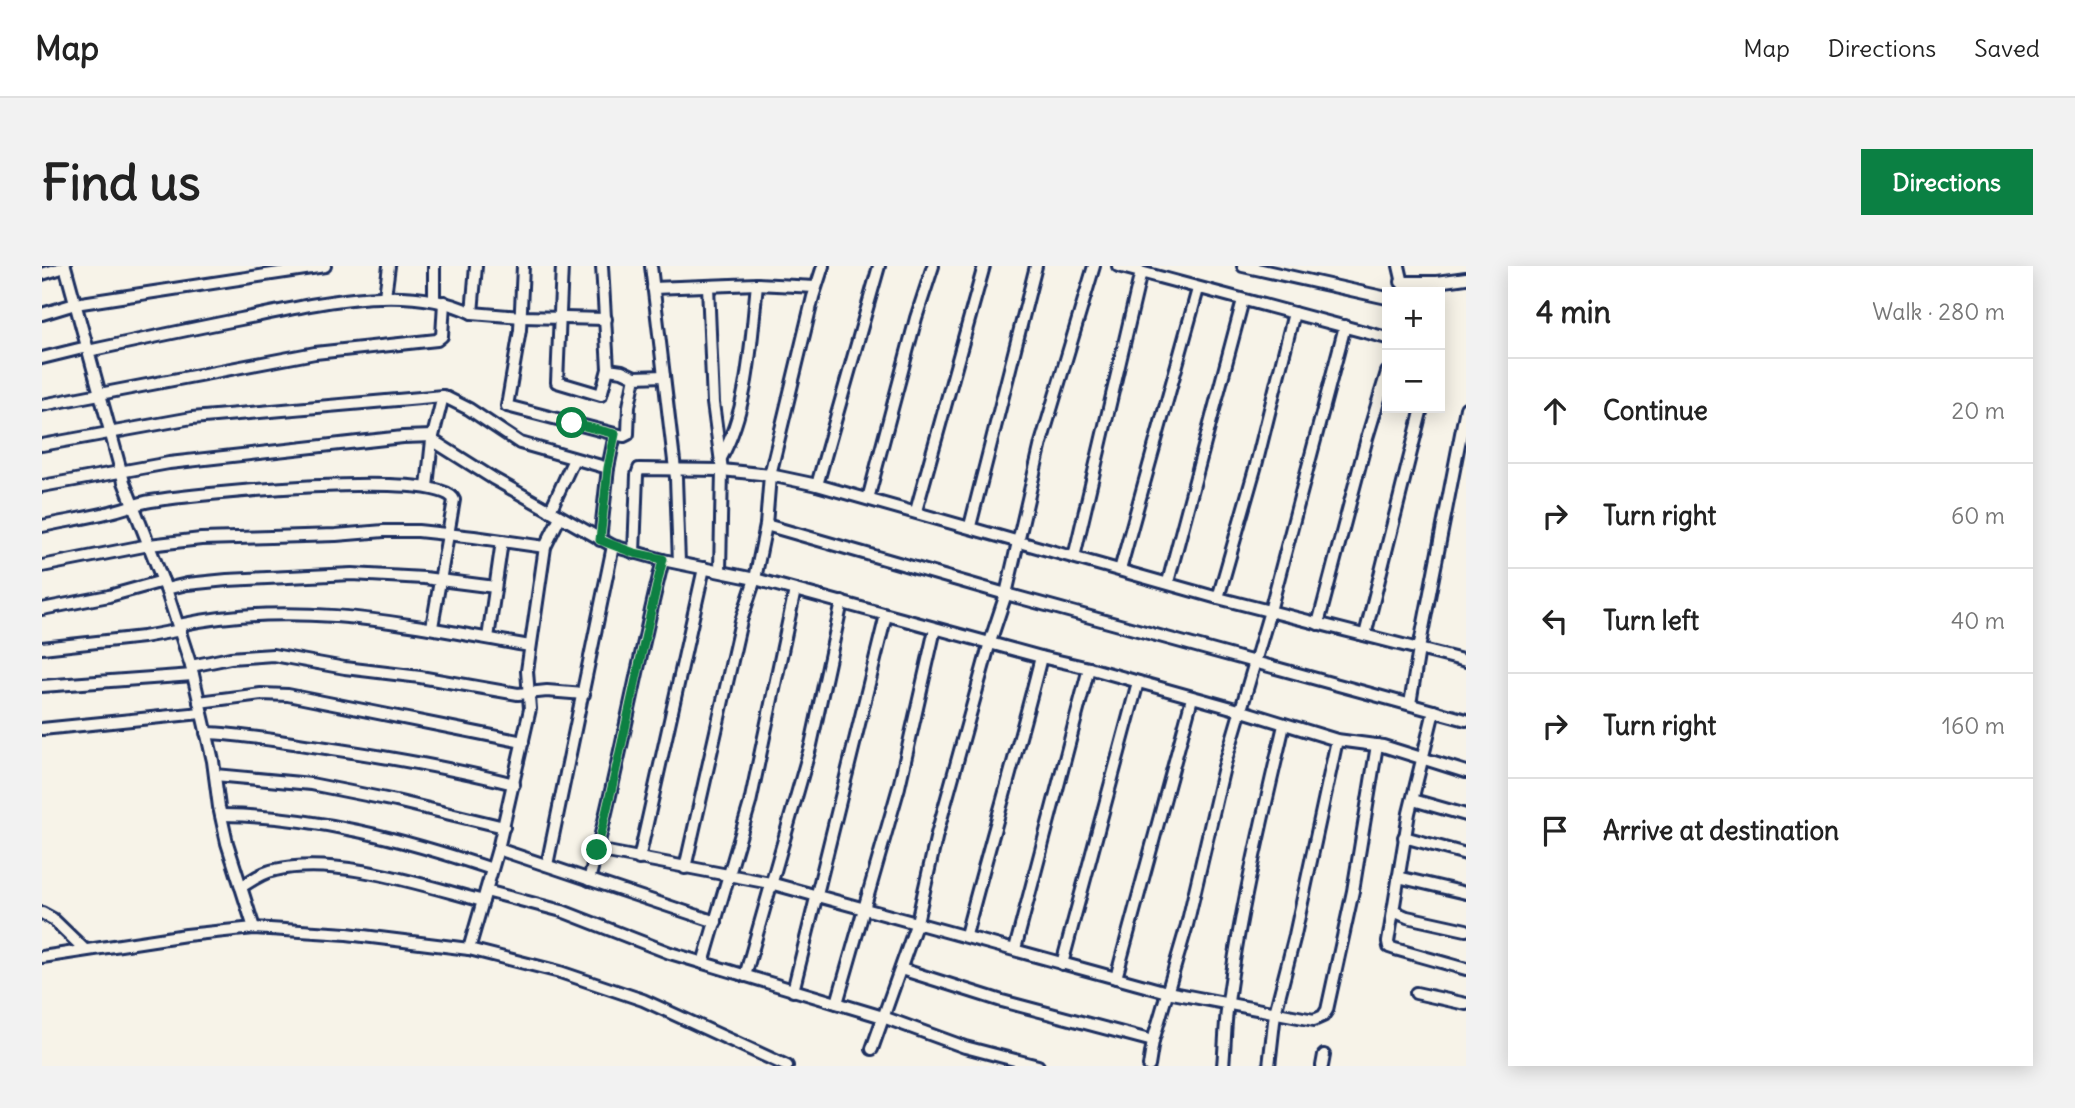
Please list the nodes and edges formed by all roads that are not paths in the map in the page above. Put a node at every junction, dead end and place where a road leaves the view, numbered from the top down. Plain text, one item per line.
1 (325, 266) edge
2 (389, 266) edge
3 (434, 266) edge
4 (476, 266) edge
5 (523, 266) edge
6 (562, 266) edge
7 (603, 266) edge
8 (651, 266) edge
9 (822, 266) edge
10 (879, 266) edge
11 (933, 266) edge
12 (984, 266) edge
13 (1036, 266) edge
14 (1094, 266) edge
15 (1118, 266) edge
16 (1243, 266) edge
17 (1399, 266) edge
18 (65, 267) edge
19 (1261, 268) edge
20 (1141, 272) junction
21 (42, 274) edge
22 (1466, 278) edge
23 (757, 284) junction
24 (708, 286) junction
25 (815, 287) junction
26 (1403, 287) edge
27 (653, 288) junction
28 (1198, 289) junction
29 (385, 296) junction
30 (1382, 297) edge
31 (1243, 300) junction
32 (439, 301) junction
33 (75, 304) junction
34 (472, 313) junction
35 (1294, 313) junction
36 (42, 314) edge
37 (522, 317) junction
38 (561, 318) junction
39 (606, 319) junction
40 (1345, 327) junction
41 (1382, 337) edge
42 (88, 349) junction
43 (42, 358) edge
44 (608, 369) junction
45 (664, 376) junction
46 (635, 377) junction
47 (1382, 388) edge
48 (100, 393) junction
49 (443, 396) junction
50 (42, 405) edge
51 (506, 406) junction
52 (1466, 408) edge
53 (1421, 413) edge
54 (500, 429) junction
55 (110, 432) junction
56 (615, 434) junction
57 (432, 438) junction
58 (42, 445) edge
59 (721, 458) junction
60 (574, 459) junction
61 (608, 468) junction
62 (120, 470) junction
63 (675, 470) junction
64 (722, 470) junction
65 (770, 475) junction
66 (817, 485) junction
67 (42, 486) edge
68 (426, 486) junction
69 (868, 499) junction
70 (132, 505) junction
71 (916, 511) junction
72 (555, 514) junction
73 (766, 525) junction
74 (42, 526) edge
75 (970, 526) junction
76 (448, 534) junction
77 (600, 540) junction
78 (502, 541) junction
79 (1019, 542) junction
80 (149, 545) junction
81 (613, 546) junction
82 (545, 547) junction
83 (634, 553) junction
84 (1074, 557) junction
85 (663, 559) junction
86 (679, 563) junction
87 (42, 566) edge
88 (704, 568) junction
89 (1120, 570) junction
90 (720, 571) junction
91 (755, 579) junction
92 (440, 580) junction
93 (1168, 582) junction
94 (165, 585) junction
95 (495, 587) junction
96 (795, 590) junction
97 (1006, 594) junction
98 (1218, 598) junction
99 (842, 603) junction
100 (42, 609) edge
101 (1270, 611) junction
102 (886, 615) junction
103 (1318, 624) junction
104 (432, 627) junction
105 (180, 628) junction
106 (935, 629) junction
107 (1366, 635) junction
108 (488, 638) junction
109 (990, 642) junction
110 (530, 646) junction
111 (42, 648) edge
112 (1419, 649) junction
113 (1041, 657) junction
114 (1255, 661) junction
115 (1466, 661) edge
116 (1089, 668) junction
117 (192, 670) junction
118 (1139, 682) junction
119 (42, 686) edge
120 (584, 694) junction
121 (531, 695) junction
122 (1192, 698) junction
123 (1410, 704) junction
124 (200, 708) junction
125 (1239, 710) junction
126 (1434, 711) junction
127 (1466, 720) edge
128 (1284, 724) junction
129 (42, 729) edge
130 (206, 733) junction
131 (1337, 740) junction
132 (523, 743) junction
133 (1377, 746) junction
134 (1421, 758) junction
135 (1466, 772) edge
136 (215, 775) junction
137 (514, 784) junction
138 (1413, 800) junction
139 (221, 815) junction
140 (1466, 815) edge
141 (504, 827) junction
142 (1404, 837) junction
143 (498, 849) junction
144 (597, 850) junction
145 (1466, 854) edge
146 (639, 859) junction
147 (547, 865) junction
148 (685, 868) junction
149 (492, 869) junction
150 (730, 874) junction
151 (1398, 877) junction
152 (589, 880) junction
153 (770, 883) junction
154 (242, 887) junction
155 (1466, 893) edge
156 (484, 896) junction
157 (817, 896) junction
158 (865, 909) junction
159 (1393, 911) junction
160 (42, 913) edge
161 (716, 922) junction
162 (917, 922) junction
163 (254, 928) junction
164 (1466, 930) edge
165 (966, 935) junction
166 (83, 949) junction
167 (469, 949) junction
168 (1015, 949) junction
169 (42, 957) edge
170 (704, 963) junction
171 (1062, 964) junction
172 (901, 969) junction
173 (1466, 969) edge
174 (745, 976) junction
175 (1116, 978) junction
176 (793, 991) junction
177 (1167, 992) junction
178 (1416, 993) dead end
179 (837, 1003) junction
180 (1227, 1004) junction
181 (1466, 1004) edge
182 (1275, 1013) junction
183 (883, 1017) junction
184 (1153, 1041) junction
185 (872, 1049) dead end
186 (787, 1066) edge
187 (1038, 1066) edge
188 (1149, 1066) edge
189 (1223, 1066) edge
190 (1269, 1066) edge

1 - 33 street
2 - 29 street
3 - 32 street
4 - 34 street
5 - 37 street
6 - 38 street
7 - 39 street
8 - 27 street
9 - 25 street
10 - 66 street
11 - 69 street
12 - 71 street
13 - 75 street
14 - 79 street
15 - 20 street
16 - 19 street
17 - 26 street
18 - 21 street
18 - 33 street
19 - 30 street
20 - 28 street
20 - 84 street
22 - 26 street
23 - 24 street
23 - 25 street
23 - 59 street
24 - 27 street
24 - 59 street
25 - 65 street
27 - 45 street
28 - 31 street
28 - 89 street
29 - 32 street
29 - 42 street
31 - 35 street
31 - 93 street
32 - 34 street
32 - 48 street
33 - 36 street
33 - 42 street
34 - 37 street
35 - 40 street
35 - 98 street
37 - 38 street
37 - 51 street
38 - 39 street
38 - 44 street
39 - 44 street
40 - 41 street
40 - 101 street
42 - 43 street
42 - 48 street
44 - 46 street
45 - 46 street
45 - 63 street
46 - 56 street
47 - 103 street
48 - 50 street
48 - 55 street
49 - 54 street
49 - 55 street
49 - 57 street
51 - 54 street
51 - 56 street
52 - 112 street
53 - 107 street
54 - 60 street
55 - 58 street
55 - 62 street
56 - 61 street
57 - 62 street
57 - 68 street
57 - 72 street
59 - 64 street
60 - 61 street
60 - 72 street
61 - 77 street
62 - 67 street
62 - 70 street
63 - 64 street
63 - 83 street
63 - 86 street
64 - 65 street
64 - 90 street
65 - 66 street
65 - 73 street
66 - 69 street
68 - 70 street
68 - 76 street
69 - 71 street
70 - 74 street
70 - 80 street
71 - 75 street
72 - 77 street
72 - 82 street
73 - 91 street
73 - 97 street
75 - 79 street
76 - 78 street
76 - 80 street
76 - 92 street
77 - 81 street
78 - 82 street
78 - 95 street
79 - 84 street
79 - 97 street
80 - 87 street
80 - 94 street
81 - 83 street
81 - 120 street
82 - 110 street
83 - 85 street
84 - 89 street
85 - 86 street
85 - 144 street
86 - 88 street
88 - 90 street
88 - 146 street
89 - 93 street
90 - 91 street
91 - 96 street
91 - 148 street
92 - 94 street
92 - 95 street
92 - 104 street
93 - 98 street
94 - 100 street
94 - 105 street
95 - 108 street
96 - 99 street
96 - 150 street
97 - 109 street
97 - 114 street
98 - 101 street
99 - 102 street
99 - 153 street
101 - 103 street
101 - 114 street
102 - 106 street
102 - 157 street
103 - 107 street
104 - 105 street
104 - 108 street
105 - 111 street
105 - 117 street
106 - 109 street
106 - 158 street
107 - 112 street
108 - 110 street
109 - 113 street
109 - 162 street
110 - 121 street
112 - 115 street
112 - 123 street
113 - 116 street
113 - 165 street
114 - 123 street
114 - 125 street
116 - 118 street
116 - 168 street
117 - 119 street
117 - 121 street
117 - 124 street
118 - 122 street
118 - 171 street
120 - 121 street
120 - 147 street
121 - 132 street
122 - 125 street
122 - 175 street
123 - 126 street
124 - 129 street
124 - 130 street
124 - 132 street
125 - 128 street
125 - 177 street
126 - 127 street
126 - 134 street
128 - 131 street
128 - 180 street
130 - 136 street
130 - 137 street
131 - 133 street
131 - 182 street
132 - 137 street
133 - 134 street
133 - 182 street
134 - 135 street
134 - 138 street
136 - 139 street
136 - 141 street
137 - 141 street
138 - 140 street
138 - 142 street
139 - 149 street
139 - 154 street
141 - 143 street
142 - 145 street
142 - 151 street
143 - 147 street
143 - 149 street
144 - 146 street
144 - 152 street
146 - 148 street
147 - 152 street
148 - 150 street
149 - 156 street
150 - 153 street
150 - 161 street
151 - 155 street
151 - 159 street
152 - 161 street
153 - 157 street
153 - 174 street
154 - 156 street
154 - 163 street
156 - 167 street
156 - 170 street
157 - 158 street
157 - 176 street
158 - 162 street
158 - 179 street
159 - 164 street
159 - 173 street
160 - 166 street
161 - 170 street
162 - 165 street
162 - 172 street
163 - 166 street
163 - 167 street
165 - 168 street
166 - 169 street
167 - 186 street
168 - 171 street
170 - 174 street
171 - 175 street
172 - 183 street
172 - 184 street
174 - 176 street
175 - 177 street
176 - 179 street
177 - 180 street
177 - 184 street
178 - 181 street
179 - 183 street
180 - 182 street
180 - 189 street
182 - 190 street
183 - 185 street
183 - 187 street
184 - 188 street

